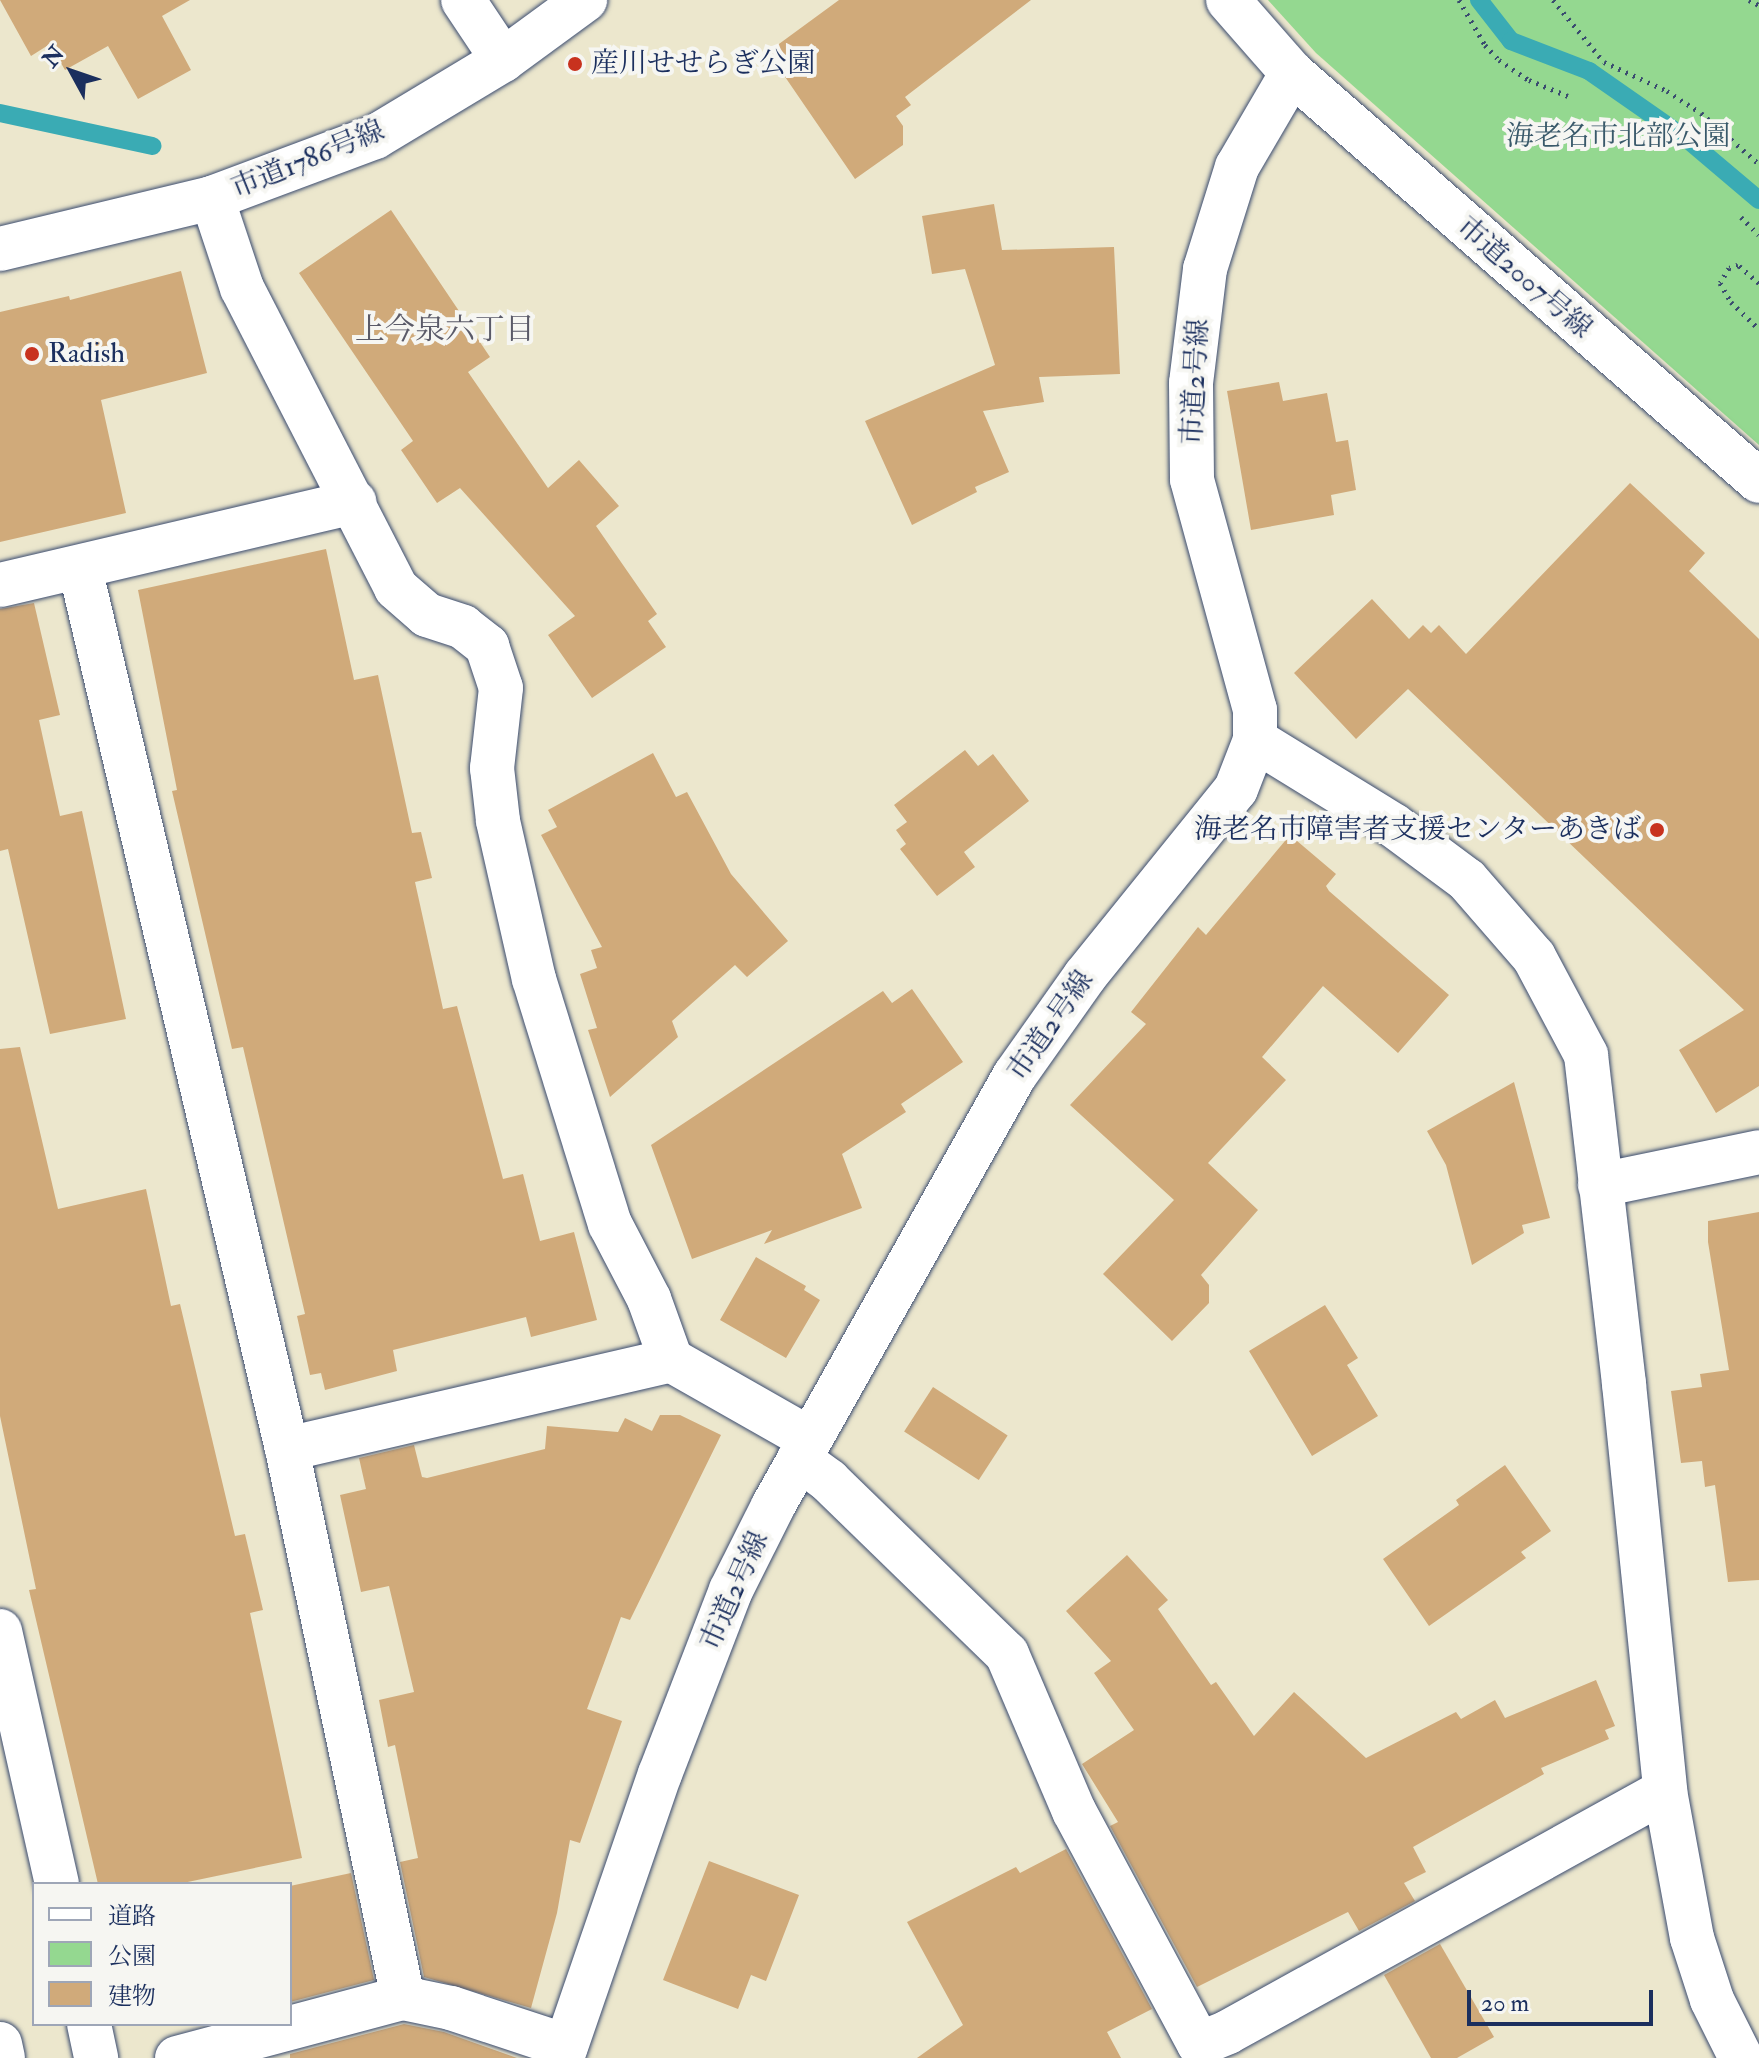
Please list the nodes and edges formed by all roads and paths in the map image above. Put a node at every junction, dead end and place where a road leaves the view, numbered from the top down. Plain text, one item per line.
1 (463, 0) edge
2 (585, 0) edge
3 (1228, 0) edge
4 (1459, 0) edge
5 (1553, 0) edge
6 (1749, 0) edge
7 (1759, 5) edge
8 (503, 60) junction
9 (1292, 73) junction
10 (1568, 96) dead end
11 (1759, 164) edge
12 (212, 198) junction
13 (1741, 217) dead end
14 (1759, 235) edge
15 (0, 249) edge
16 (1759, 283) edge
17 (1759, 329) edge
18 (1759, 481) edge
19 (354, 502) junction
20 (80, 568) junction
21 (0, 585) edge
22 (1255, 740) junction
23 (1759, 1152) edge
24 (1600, 1185) junction
25 (671, 1360) junction
26 (287, 1449) junction
27 (804, 1449) junction
28 (0, 1631) edge
29 (1665, 1791) junction
30 (57, 1882) edge
31 (403, 1998) junction
32 (89, 2026) edge
33 (0, 2044) edge
34 (1235, 2045) edge
35 (564, 2052) edge
36 (3, 2058) edge
37 (96, 2058) edge
38 (177, 2058) edge
39 (1741, 2058) edge

1 - 8 main road
2 - 8 main road, 市道1786号線
3 - 9 main road
4 - 10 path
5 - 11 path
6 - 7 path
8 - 12 main road, 市道1786号線
9 - 18 main road, 市道2007号線
9 - 22 main road, 市道2号線
12 - 15 main road, 市道1786号線
12 - 19 main road
13 - 14 path
16 - 17 path
19 - 20 main road
19 - 25 main road
20 - 21 main road
20 - 26 main road
22 - 24 main road
22 - 27 main road, 市道2号線
23 - 24 main road
24 - 29 main road
25 - 26 main road
25 - 27 main road
26 - 31 main road
27 - 34 main road
27 - 35 main road, 市道2号線
28 - 30 main road
29 - 34 main road
29 - 39 main road
31 - 35 main road
31 - 38 main road
32 - 37 main road
33 - 36 main road

